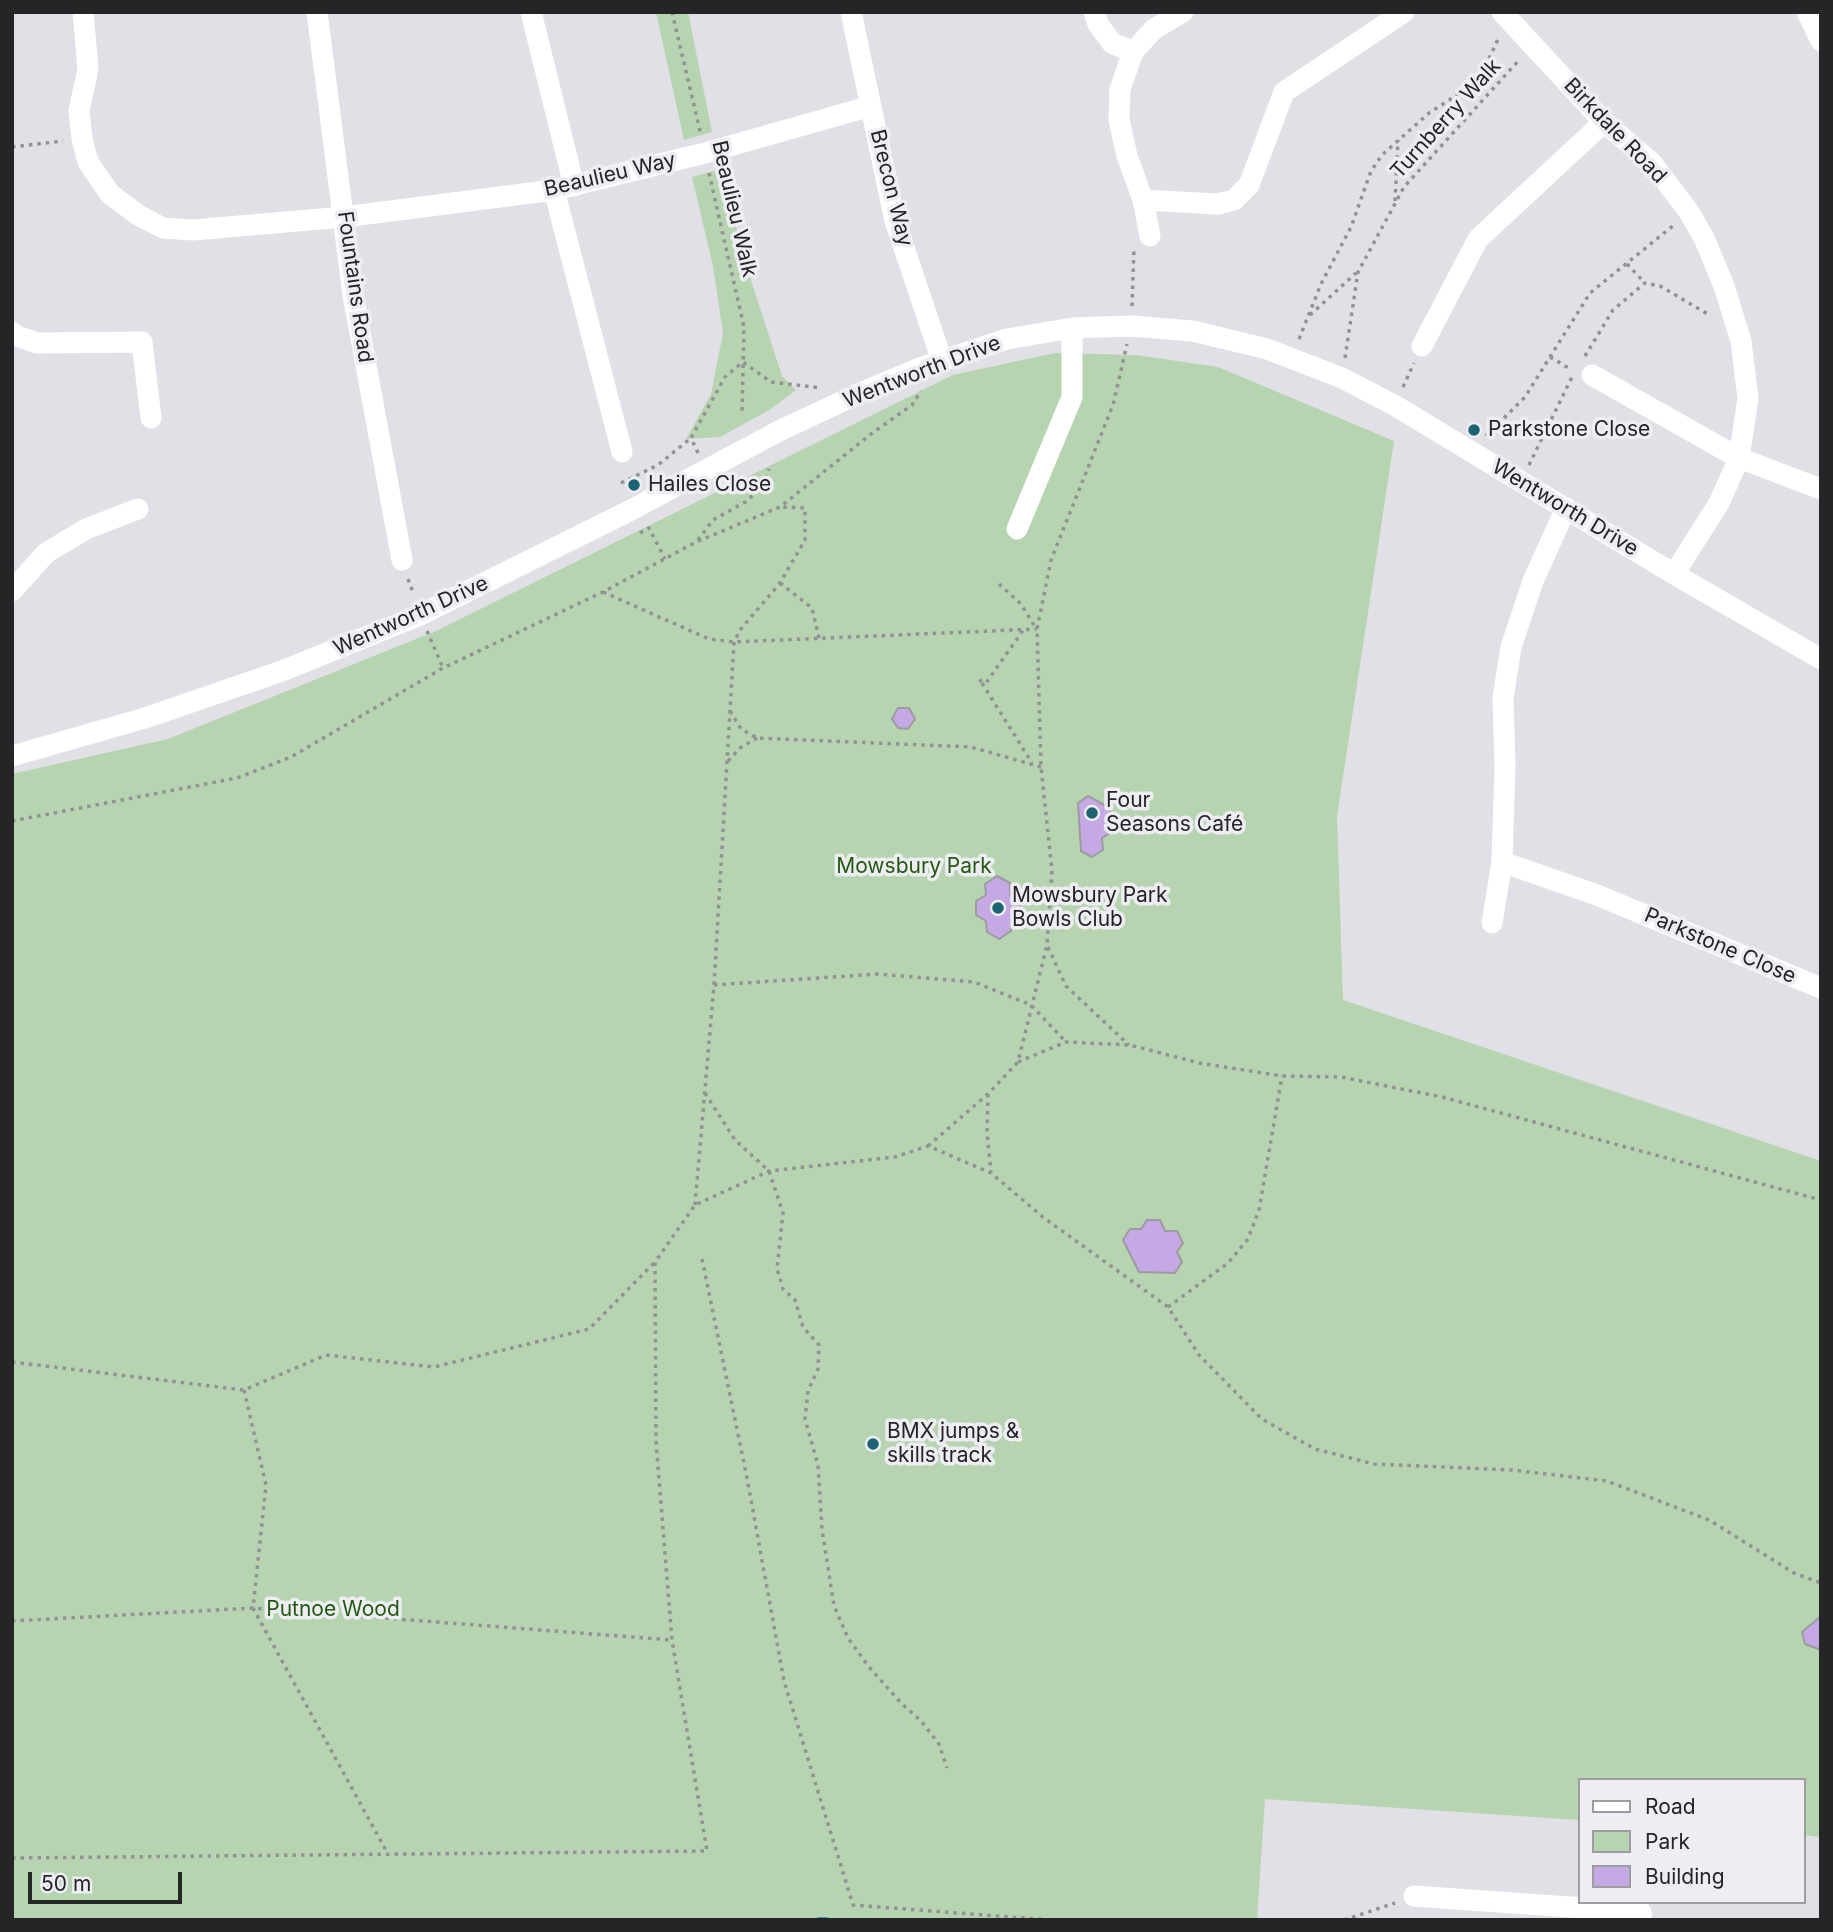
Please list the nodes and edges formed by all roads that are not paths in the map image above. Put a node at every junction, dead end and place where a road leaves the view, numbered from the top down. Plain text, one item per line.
1 (83, 12) edge
2 (317, 12) edge
3 (531, 12) edge
4 (851, 12) edge
5 (1094, 12) edge
6 (1183, 12) edge
7 (1404, 12) edge
8 (1808, 12) edge
9 (1504, 15) edge
10 (1821, 41) edge
11 (1133, 52) junction
12 (871, 106) junction
13 (1604, 122) junction
14 (564, 188) junction
15 (1143, 200) junction
16 (344, 217) junction
17 (1150, 236) road end
18 (1072, 328) junction
19 (12, 331) edge
20 (1422, 346) road end
21 (942, 361) junction
22 (1583, 373) road end
23 (151, 418) dead end
24 (622, 453) road end
25 (1739, 458) junction
26 (1821, 489) edge
27 (1566, 508) junction
28 (138, 509) dead end
29 (1017, 528) dead end
30 (402, 560) dead end
31 (1674, 574) junction
32 (12, 591) edge
33 (1821, 659) edge
34 (12, 756) edge
35 (1502, 862) junction
36 (1492, 923) dead end
37 (1821, 988) edge
38 (1414, 1896) road end
39 (1641, 1920) edge

1 - 16 street, Beaulieu Way
2 - 16 street, Fountains Road
3 - 14 street
4 - 12 street, Brecon Way
5 - 11 street
6 - 11 street
7 - 15 street
8 - 10 street
9 - 13 street, Birkdale Road
11 - 15 street
12 - 14 street, Beaulieu Way
12 - 21 street, Brecon Way
13 - 20 street
13 - 25 street, Birkdale Road
14 - 16 street, Beaulieu Way
14 - 24 street
15 - 17 street
16 - 30 street, Fountains Road
18 - 21 street, Wentworth Drive
18 - 27 street, Wentworth Drive
18 - 29 street
19 - 23 street
21 - 34 street, Wentworth Drive
22 - 25 street
25 - 26 street
25 - 31 street, Birkdale Road
27 - 31 street, Wentworth Drive
27 - 35 street
28 - 32 street
31 - 33 street, Wentworth Drive
35 - 36 street
35 - 37 street, Parkstone Close
38 - 39 street

